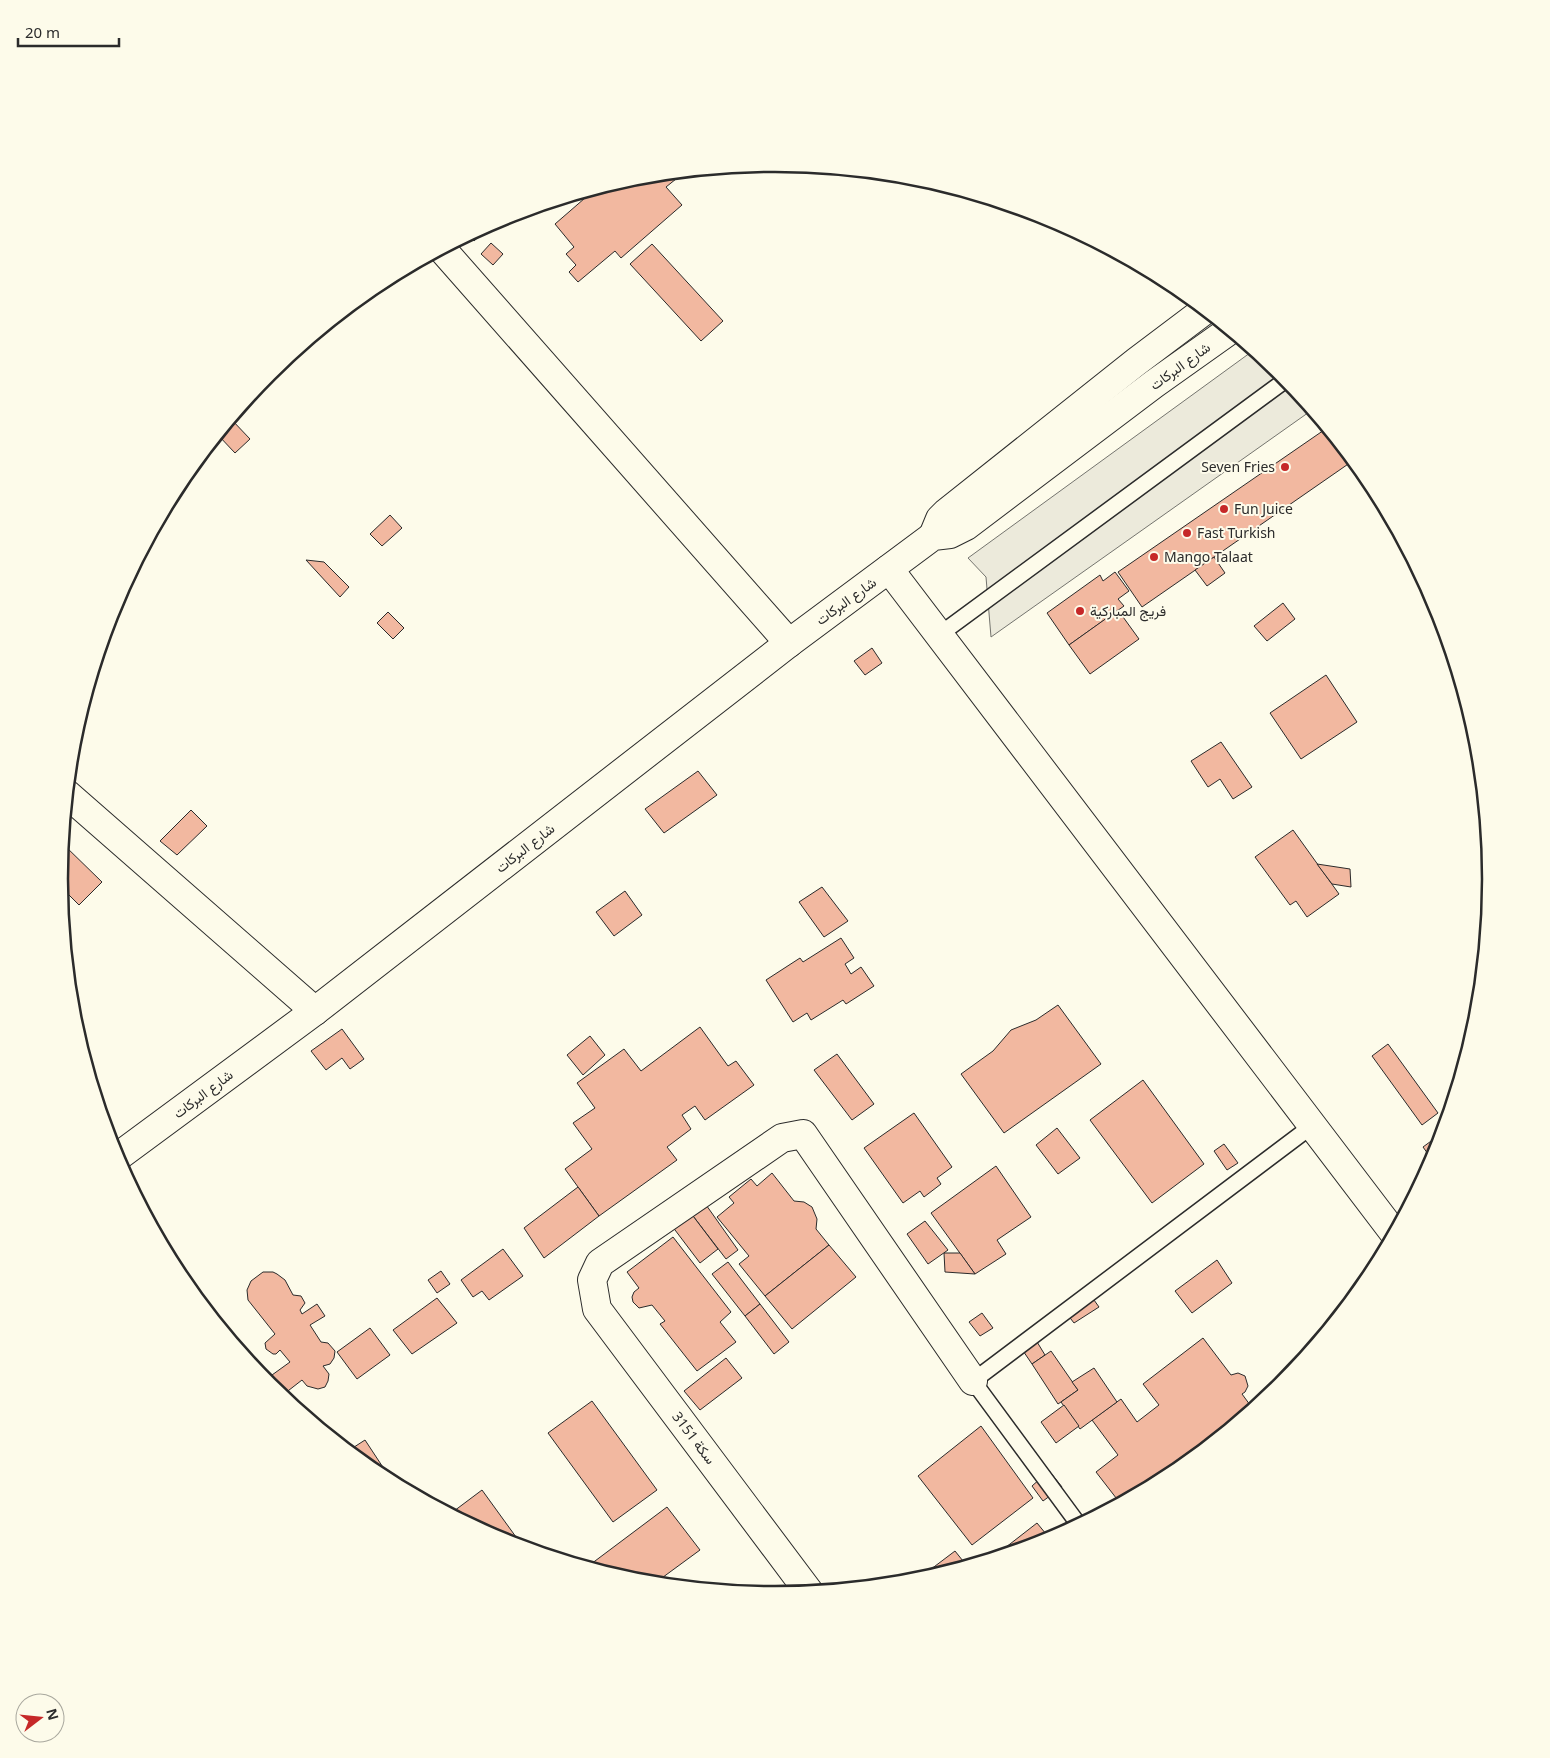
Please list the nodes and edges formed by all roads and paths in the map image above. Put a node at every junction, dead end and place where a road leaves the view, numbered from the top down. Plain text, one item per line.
1 (445, 253) edge
2 (1200, 314) edge
3 (1225, 334) edge
4 (1280, 384) edge
5 (933, 536) junction
6 (889, 570) junction
7 (939, 635) junction
8 (789, 643) junction
9 (73, 799) edge
10 (315, 1011) junction
11 (1313, 1125) junction
12 (122, 1153) edge
13 (1391, 1228) edge
14 (973, 1381) junction
15 (1075, 1520) edge
16 (804, 1585) edge

1 - 8 street
2 - 5 street, شارع البركات
3 - 5 street, شارع البركات
4 - 7 lane
5 - 6 street, شارع البركات
6 - 7 street
6 - 8 street, شارع البركات
7 - 11 street
8 - 10 street, شارع البركات
9 - 10 street
10 - 12 street, شارع البركات
11 - 13 street
11 - 14 lane
14 - 15 lane
14 - 16 street, سكة 3151

